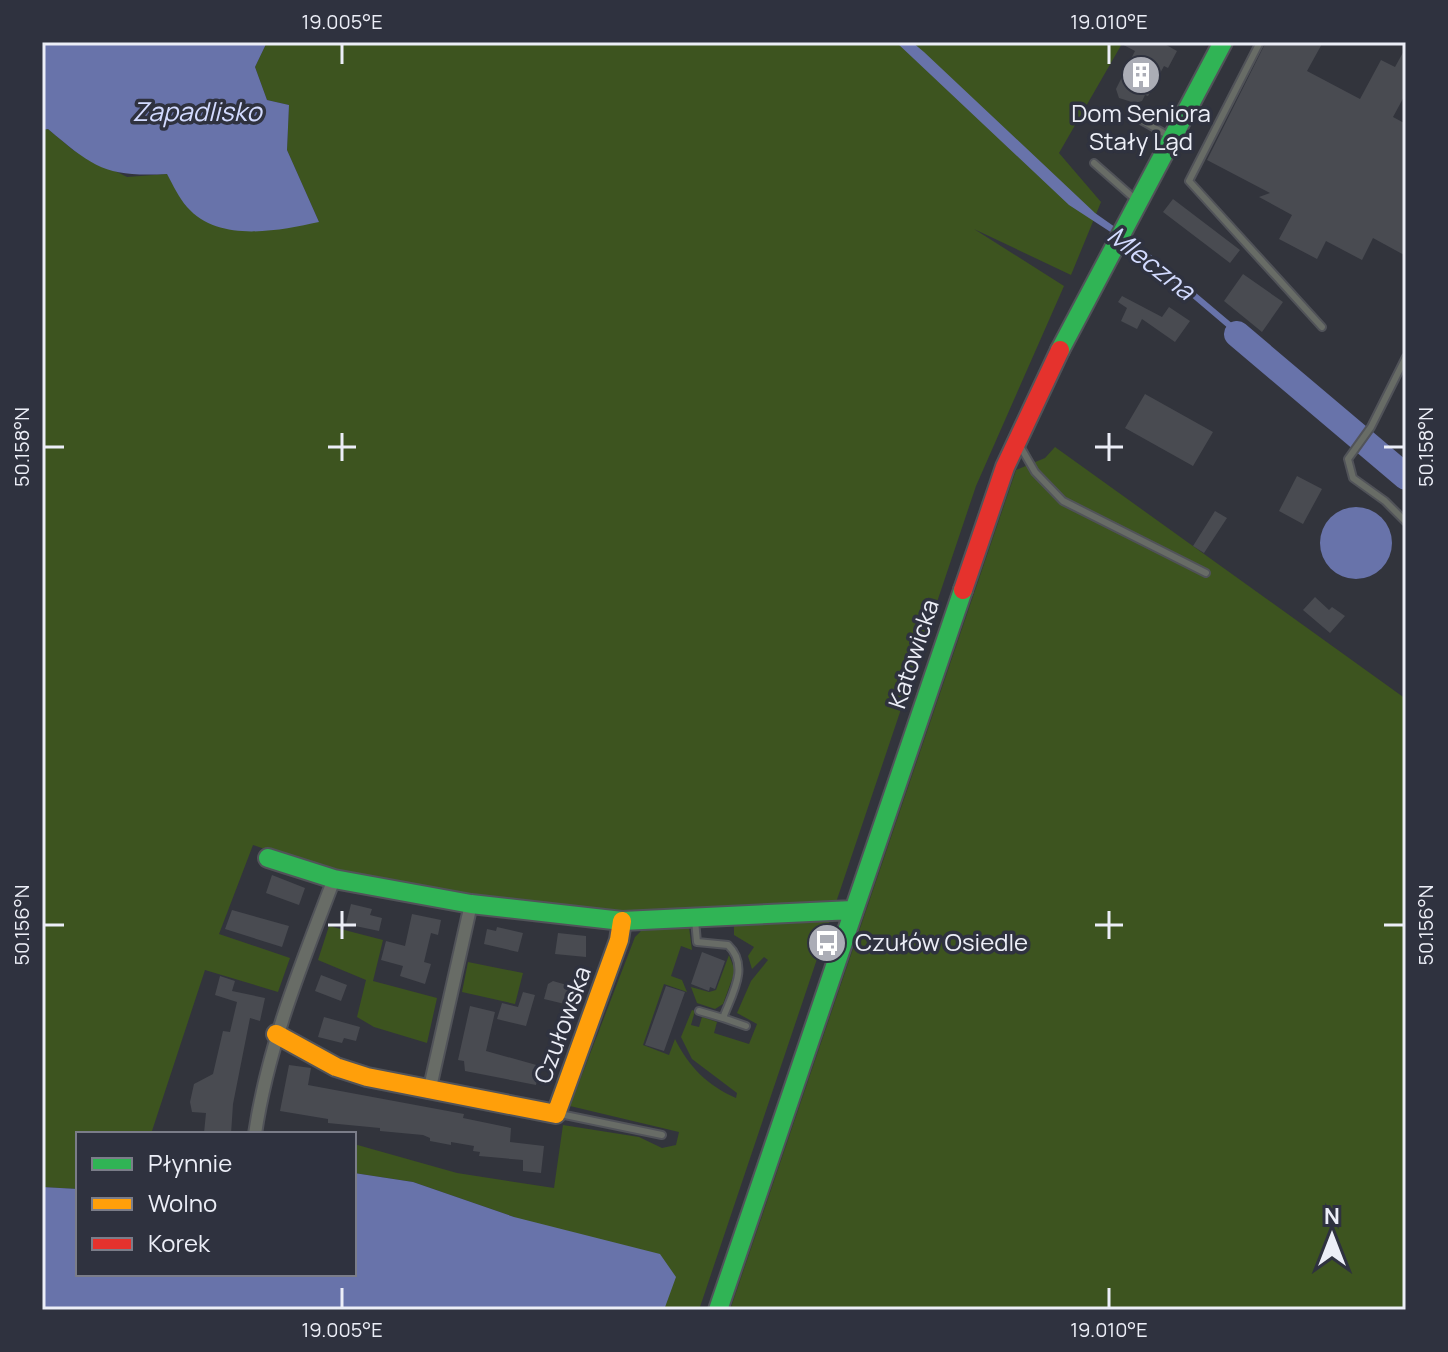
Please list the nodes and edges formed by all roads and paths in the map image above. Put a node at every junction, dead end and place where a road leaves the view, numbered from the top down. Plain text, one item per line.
1 (1223, 42) edge
2 (1260, 42) edge
3 (1139, 119) dead end
4 (1173, 137) junction
5 (1094, 163) dead end
6 (1134, 210) junction
7 (1322, 327) dead end
8 (1406, 357) edge
9 (1016, 440) junction
10 (1406, 522) edge
11 (1206, 573) dead end
12 (268, 858) dead end
13 (334, 879) junction
14 (471, 904) junction
15 (853, 910) junction
16 (695, 917) junction
17 (622, 921) junction
18 (699, 1011) dead end
19 (723, 1018) junction
20 (746, 1026) dead end
21 (276, 1034) junction
22 (429, 1092) junction
23 (556, 1114) junction
24 (255, 1132) edge
25 (662, 1135) dead end
26 (718, 1310) edge

1 - 4 main road, Katowicka
2 - 7 lane
3 - 4 lane
4 - 6 main road, Katowicka
5 - 6 lane
6 - 9 main road, Katowicka
8 - 10 lane
9 - 11 lane
9 - 15 main road, Katowicka
12 - 13 main road
13 - 14 main road
13 - 21 street
14 - 17 main road
14 - 22 street
15 - 16 main road
15 - 26 main road, Katowicka
16 - 17 main road
16 - 19 lane
17 - 23 main road, Czułowska
18 - 19 lane
19 - 20 lane
21 - 22 main road, Czułowska
21 - 24 street
22 - 23 main road, Czułowska
23 - 25 lane

